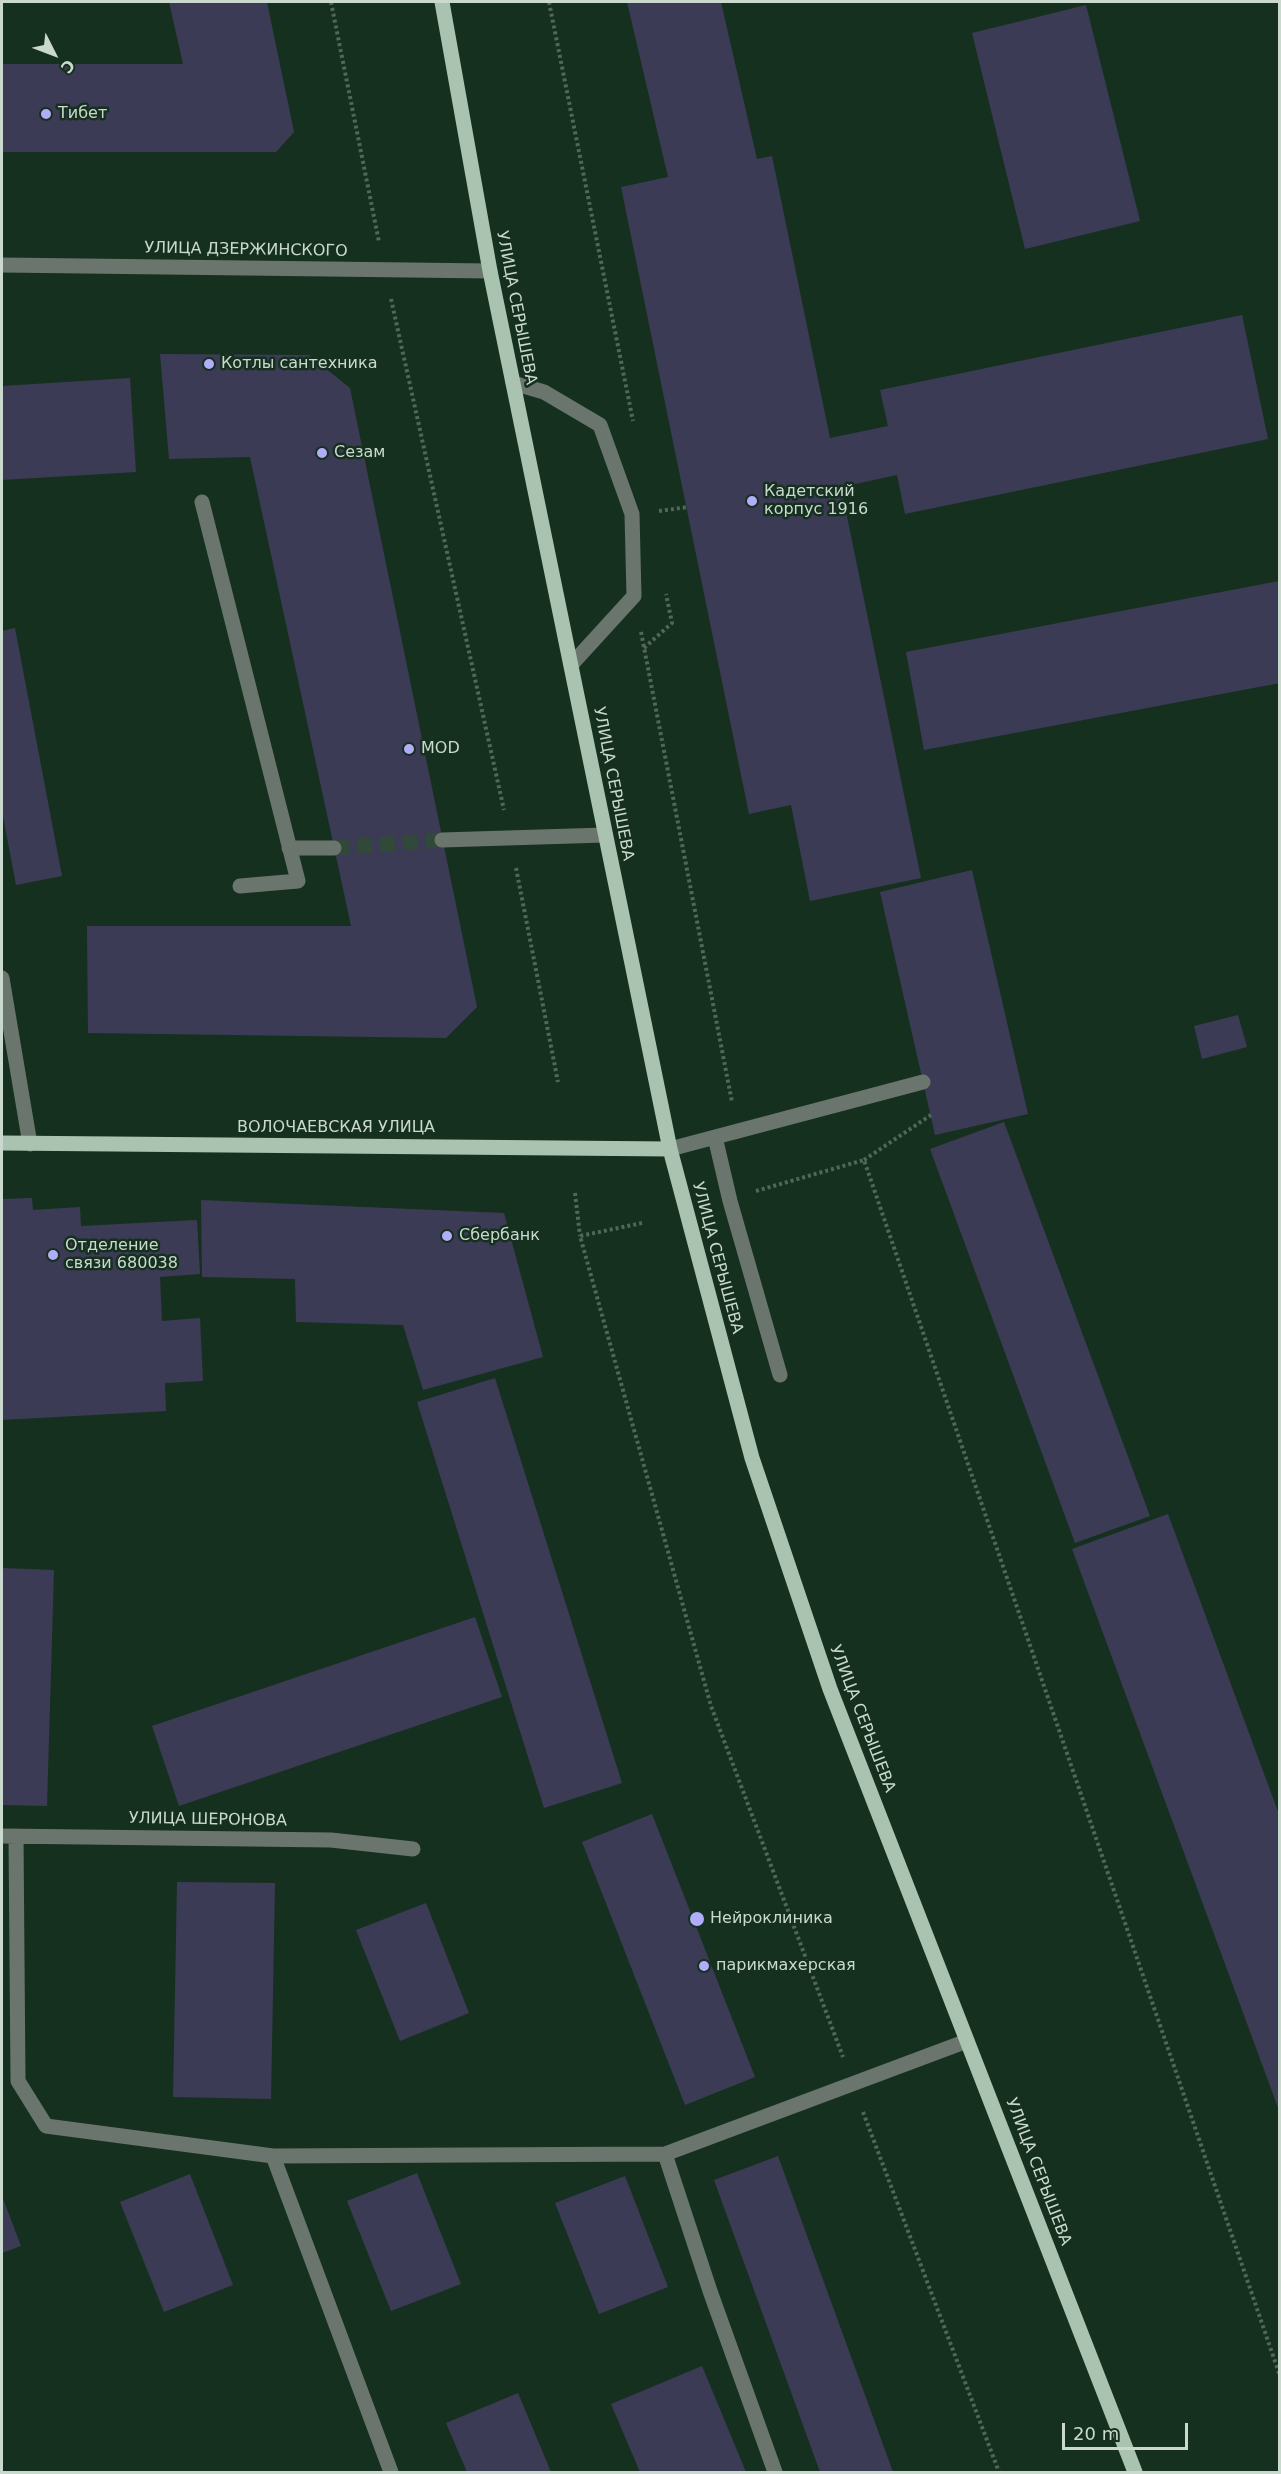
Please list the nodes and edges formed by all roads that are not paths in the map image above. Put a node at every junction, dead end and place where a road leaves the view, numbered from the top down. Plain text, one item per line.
1 (442, 2) edge
2 (2, 265) edge
3 (490, 271) junction
4 (513, 383) junction
5 (202, 502) dead end
6 (571, 665) junction
7 (605, 835) junction
8 (442, 840) tunnel mouth
9 (290, 848) junction
10 (334, 848) tunnel mouth
11 (240, 886) dead end
12 (2, 978) edge
13 (923, 1082) dead end
14 (714, 1137) junction
15 (2, 1143) edge
16 (30, 1144) junction
17 (670, 1149) junction
18 (780, 1375) dead end
19 (9, 1836) edge
20 (413, 1849) dead end
21 (967, 2041) junction
22 (665, 2154) junction
23 (273, 2156) junction
24 (392, 2472) edge
25 (775, 2472) edge
26 (1136, 2472) edge

1 - 3 main road, УЛИЦА СЕРЫШЕВА
2 - 3 street, УЛИЦА ДЗЕРЖИНСКОГО
3 - 4 main road, УЛИЦА СЕРЫШЕВА
4 - 6 main road, УЛИЦА СЕРЫШЕВА
4 - 6 street
5 - 9 street
6 - 7 main road, УЛИЦА СЕРЫШЕВА
7 - 8 street
7 - 17 main road, УЛИЦА СЕРЫШЕВА
9 - 10 street
9 - 11 street
12 - 16 street
13 - 14 street
14 - 17 street
14 - 18 street
15 - 16 main road, ВОЛОЧАЕВСКАЯ УЛИЦА
16 - 17 main road, ВОЛОЧАЕВСКАЯ УЛИЦА
17 - 21 main road, УЛИЦА СЕРЫШЕВА
19 - 20 street, УЛИЦА ШЕРОНОВА
19 - 23 street
21 - 22 street
21 - 26 main road, УЛИЦА СЕРЫШЕВА
22 - 23 street
22 - 25 street
23 - 24 street

